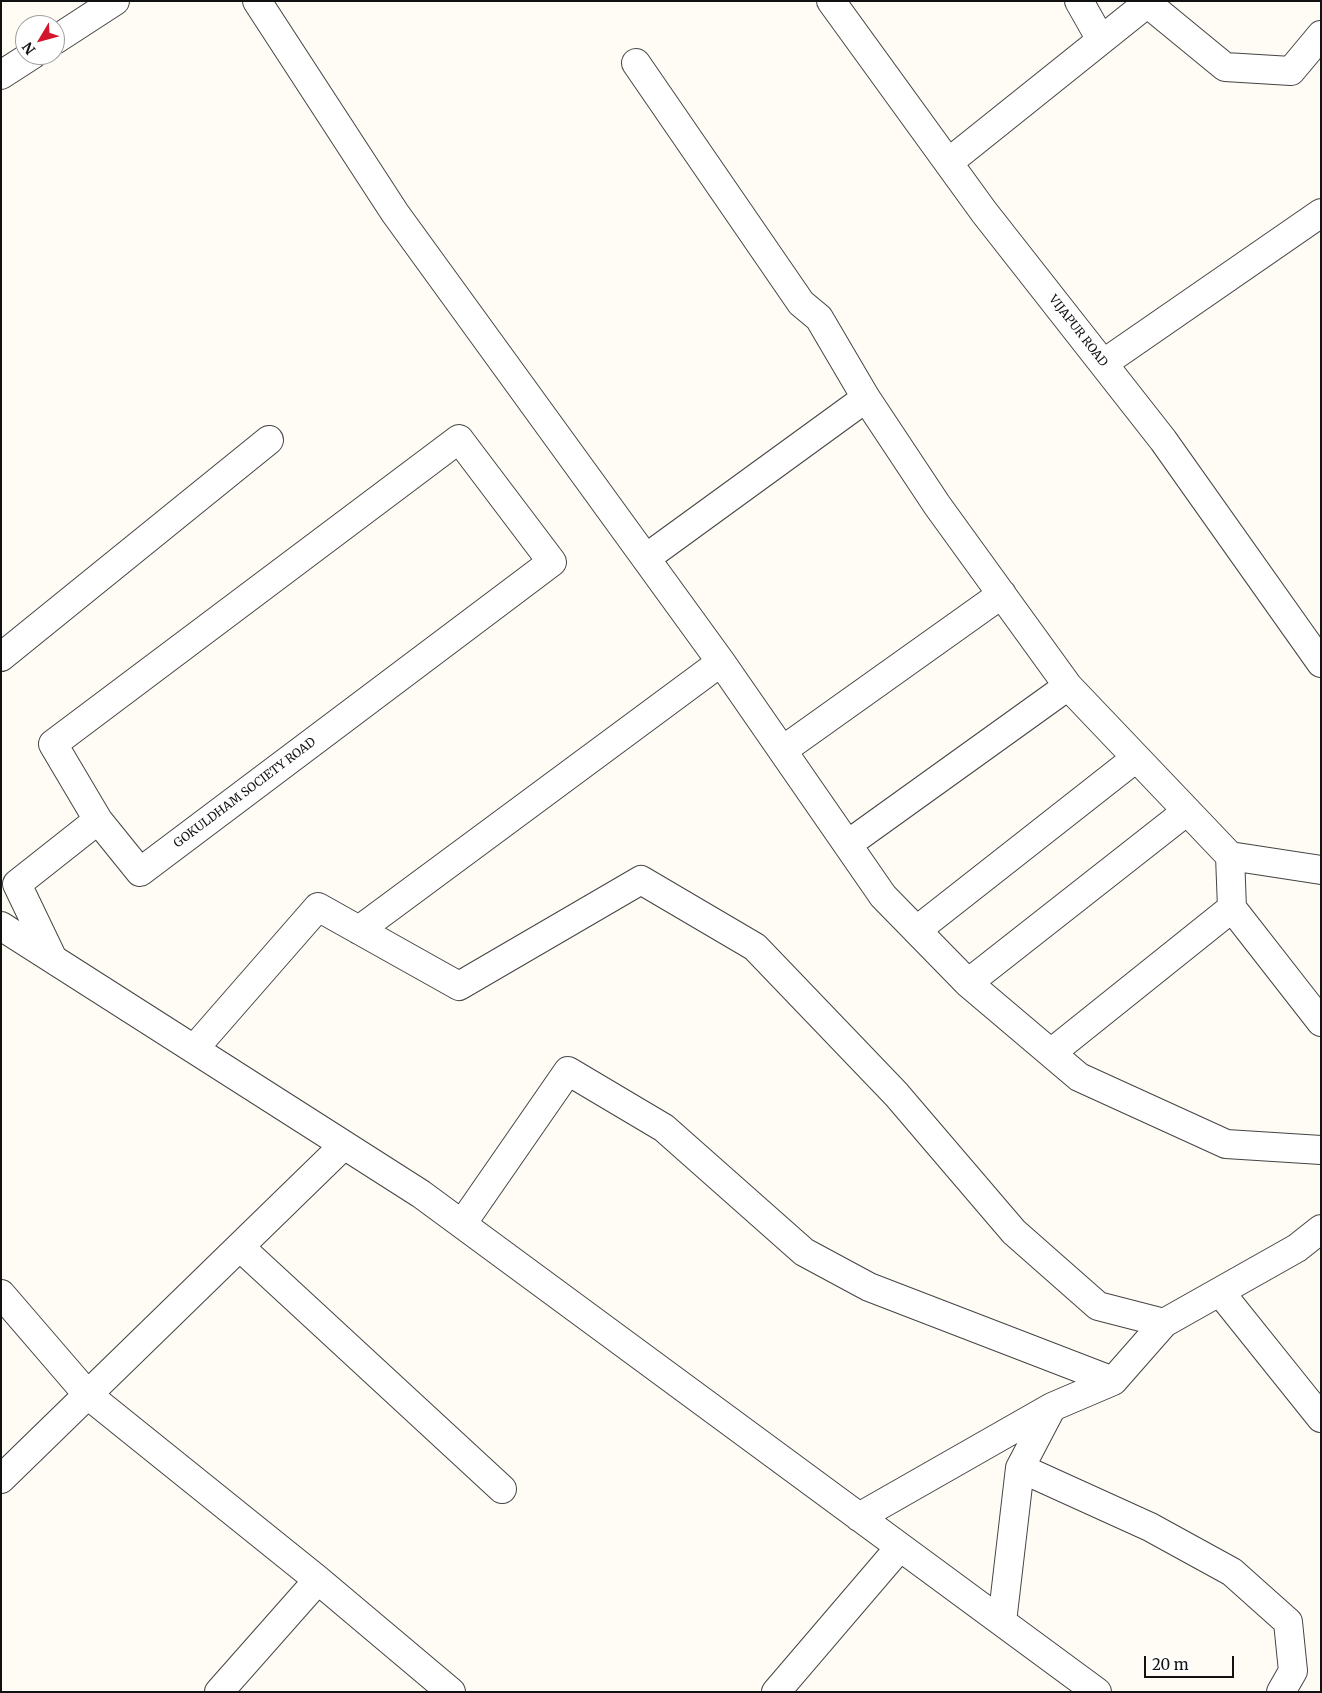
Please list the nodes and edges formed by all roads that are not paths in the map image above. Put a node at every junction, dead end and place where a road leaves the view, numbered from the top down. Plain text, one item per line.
1 (115, 1) edge
2 (258, 1) edge
3 (831, 1) edge
4 (1079, 1) edge
5 (1149, 2) edge
6 (65, 34) edge
7 (1321, 35) edge
8 (1101, 40) junction
9 (636, 63) dead end
10 (16, 65) edge
11 (1, 75) edge
12 (949, 162) junction
13 (1321, 213) edge
14 (1104, 363) junction
15 (866, 398) junction
16 (269, 440) dead end
17 (646, 558) junction
18 (1002, 594) junction
19 (1317, 650) edge
20 (1, 657) edge
21 (721, 662) junction
22 (1068, 686) junction
23 (783, 750) junction
24 (1136, 758) junction
25 (1186, 810) junction
26 (98, 820) junction
27 (848, 844) junction
28 (1230, 856) junction
29 (1321, 870) edge
30 (1232, 908) junction
31 (1, 926) edge
32 (359, 930) junction
33 (917, 930) junction
34 (53, 959) junction
35 (968, 983) junction
36 (1321, 1022) edge
37 (194, 1049) junction
38 (1051, 1054) junction
39 (344, 1145) junction
40 (1321, 1150) edge
41 (462, 1224) junction
42 (1321, 1229) edge
43 (240, 1247) junction
44 (1220, 1292) junction
45 (1, 1294) edge
46 (1164, 1323) junction
47 (1113, 1381) junction
48 (88, 1395) junction
49 (1052, 1407) junction
50 (1321, 1418) edge
51 (1020, 1468) junction
52 (1, 1479) edge
53 (502, 1489) dead end
54 (859, 1517) junction
55 (900, 1547) junction
56 (318, 1580) junction
57 (1002, 1622) junction
58 (219, 1692) edge
59 (451, 1692) edge
60 (776, 1692) edge
61 (1097, 1692) edge
62 (1281, 1692) edge

1 - 6 street
2 - 17 street
3 - 12 street, VIJAPUR ROAD
4 - 8 street
5 - 7 street
5 - 8 street
8 - 12 street
9 - 15 street
10 - 11 street
12 - 14 street, VIJAPUR ROAD
13 - 14 street
14 - 19 street, VIJAPUR ROAD
15 - 17 street
15 - 18 street
16 - 20 street
17 - 21 street
18 - 22 street
18 - 23 street
21 - 23 street
21 - 32 street
22 - 24 street
22 - 27 street
23 - 27 street
24 - 25 street
24 - 33 street
25 - 28 street
25 - 35 street
26 - 26 street, GOKULDHAM SOCIETY ROAD
26 - 34 street
27 - 33 street
28 - 29 street
28 - 30 street
30 - 36 street
30 - 38 street
31 - 34 street
32 - 37 street
32 - 46 street
33 - 35 street
34 - 37 street
35 - 38 street
37 - 39 street
38 - 40 street
39 - 41 street
39 - 43 street
41 - 47 street
41 - 54 street
42 - 44 street
43 - 48 street
43 - 53 street
44 - 46 street
44 - 50 street
45 - 48 street
46 - 47 street
47 - 49 street
48 - 52 street
48 - 56 street
49 - 51 street
49 - 54 street
51 - 57 street
51 - 62 street
54 - 55 street
55 - 57 street
55 - 60 street
56 - 58 street
56 - 59 street
57 - 61 street

